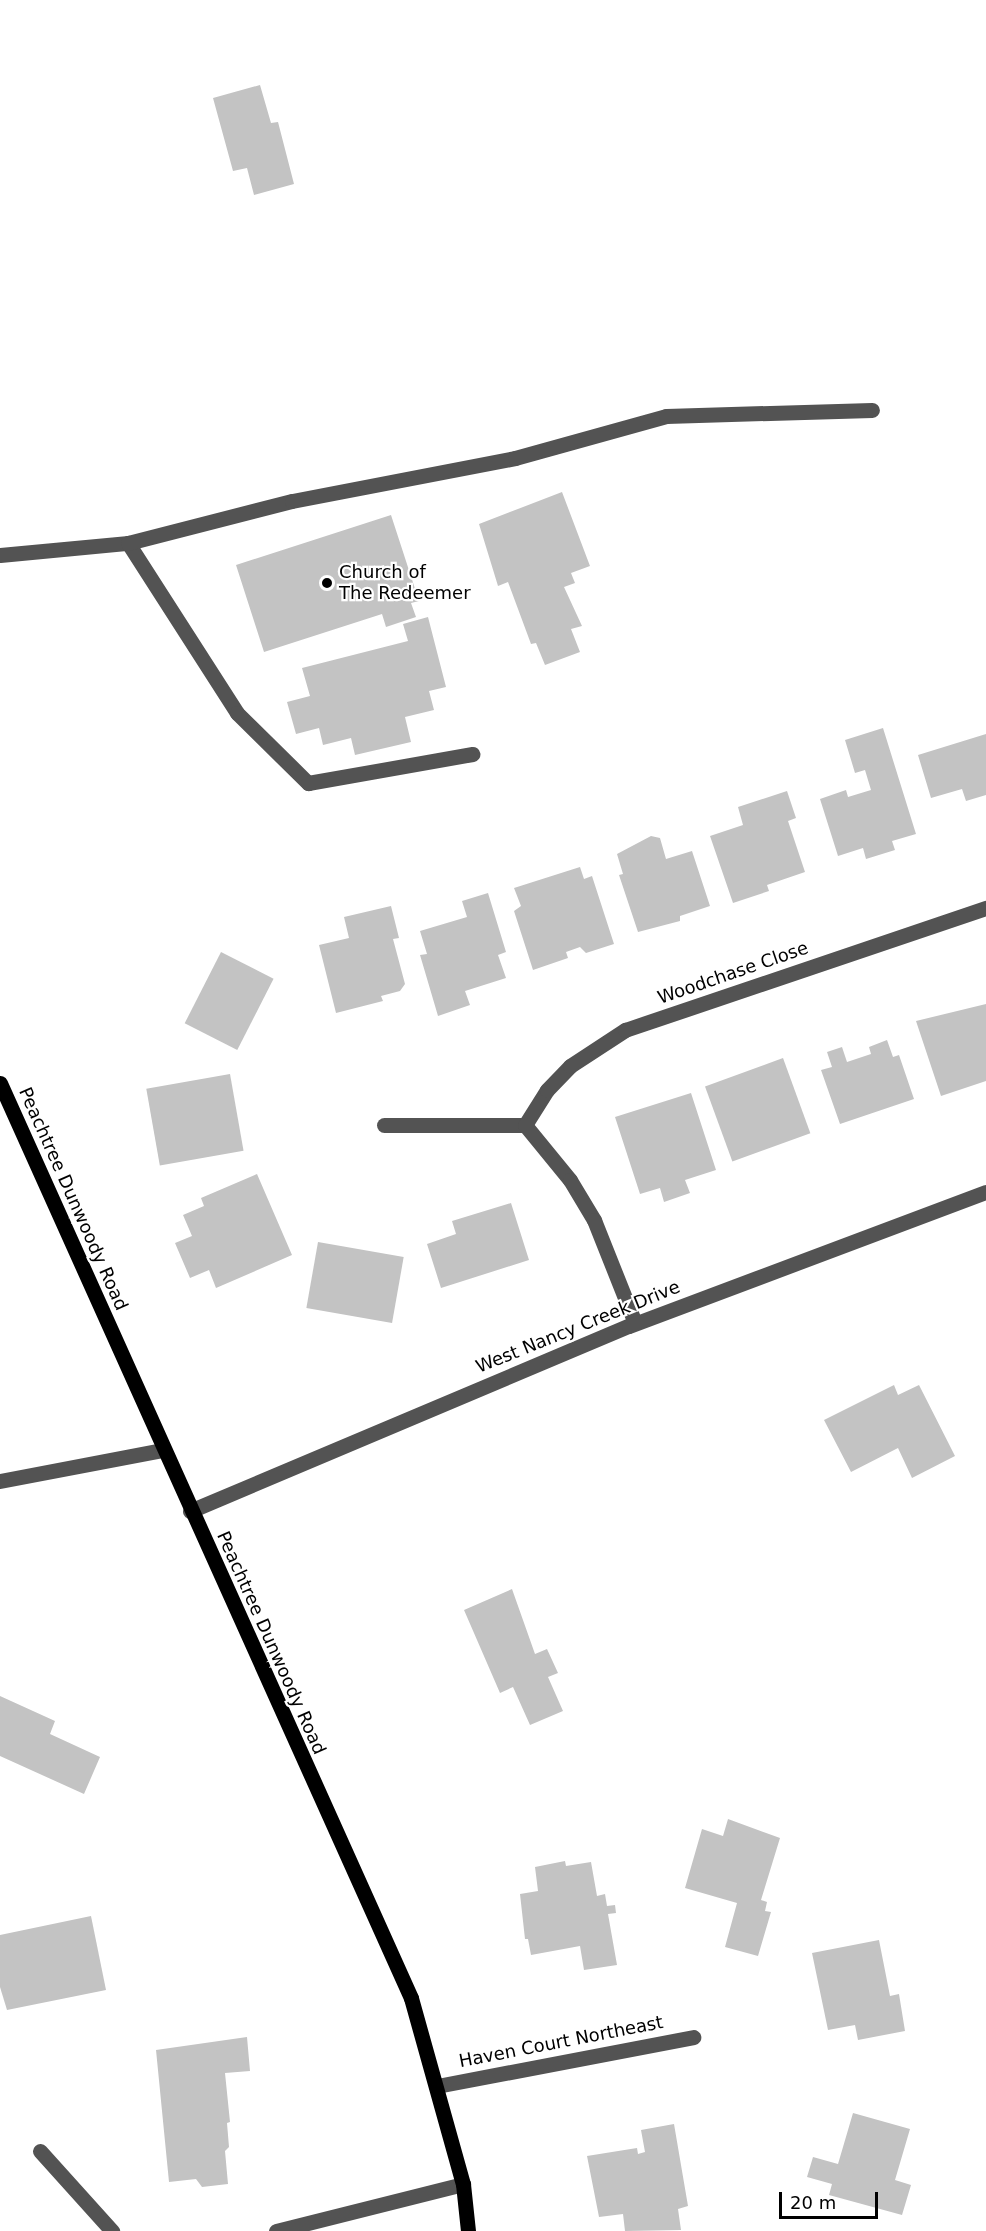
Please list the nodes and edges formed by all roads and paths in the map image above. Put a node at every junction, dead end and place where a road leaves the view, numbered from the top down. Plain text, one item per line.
1 (872, 410) dead end
2 (129, 543) junction
3 (0, 555) edge
4 (472, 754) dead end
5 (986, 908) edge
6 (0, 1083) edge
7 (384, 1125) dead end
8 (525, 1125) junction
9 (986, 1192) edge
10 (635, 1323) junction
11 (163, 1450) junction
12 (0, 1482) edge
13 (190, 1511) junction
14 (693, 2037) dead end
15 (437, 2086) junction
16 (40, 2151) dead end
17 (463, 2184) junction
18 (112, 2231) edge
19 (276, 2231) edge
20 (468, 2231) edge

1 - 2 street
2 - 3 street
2 - 4 street
5 - 8 street, Woodchase Close
6 - 11 main road, Peachtree Dunwoody Road
7 - 8 street
8 - 10 street
9 - 10 street, West Nancy Creek Drive
10 - 13 street, West Nancy Creek Drive
11 - 12 street
11 - 13 main road, Peachtree Dunwoody Road
13 - 15 main road, Peachtree Dunwoody Road
14 - 15 street, Haven Court Northeast
15 - 17 main road, Peachtree Dunwoody Road
16 - 18 street
17 - 19 street
17 - 20 main road, Peachtree Dunwoody Road

